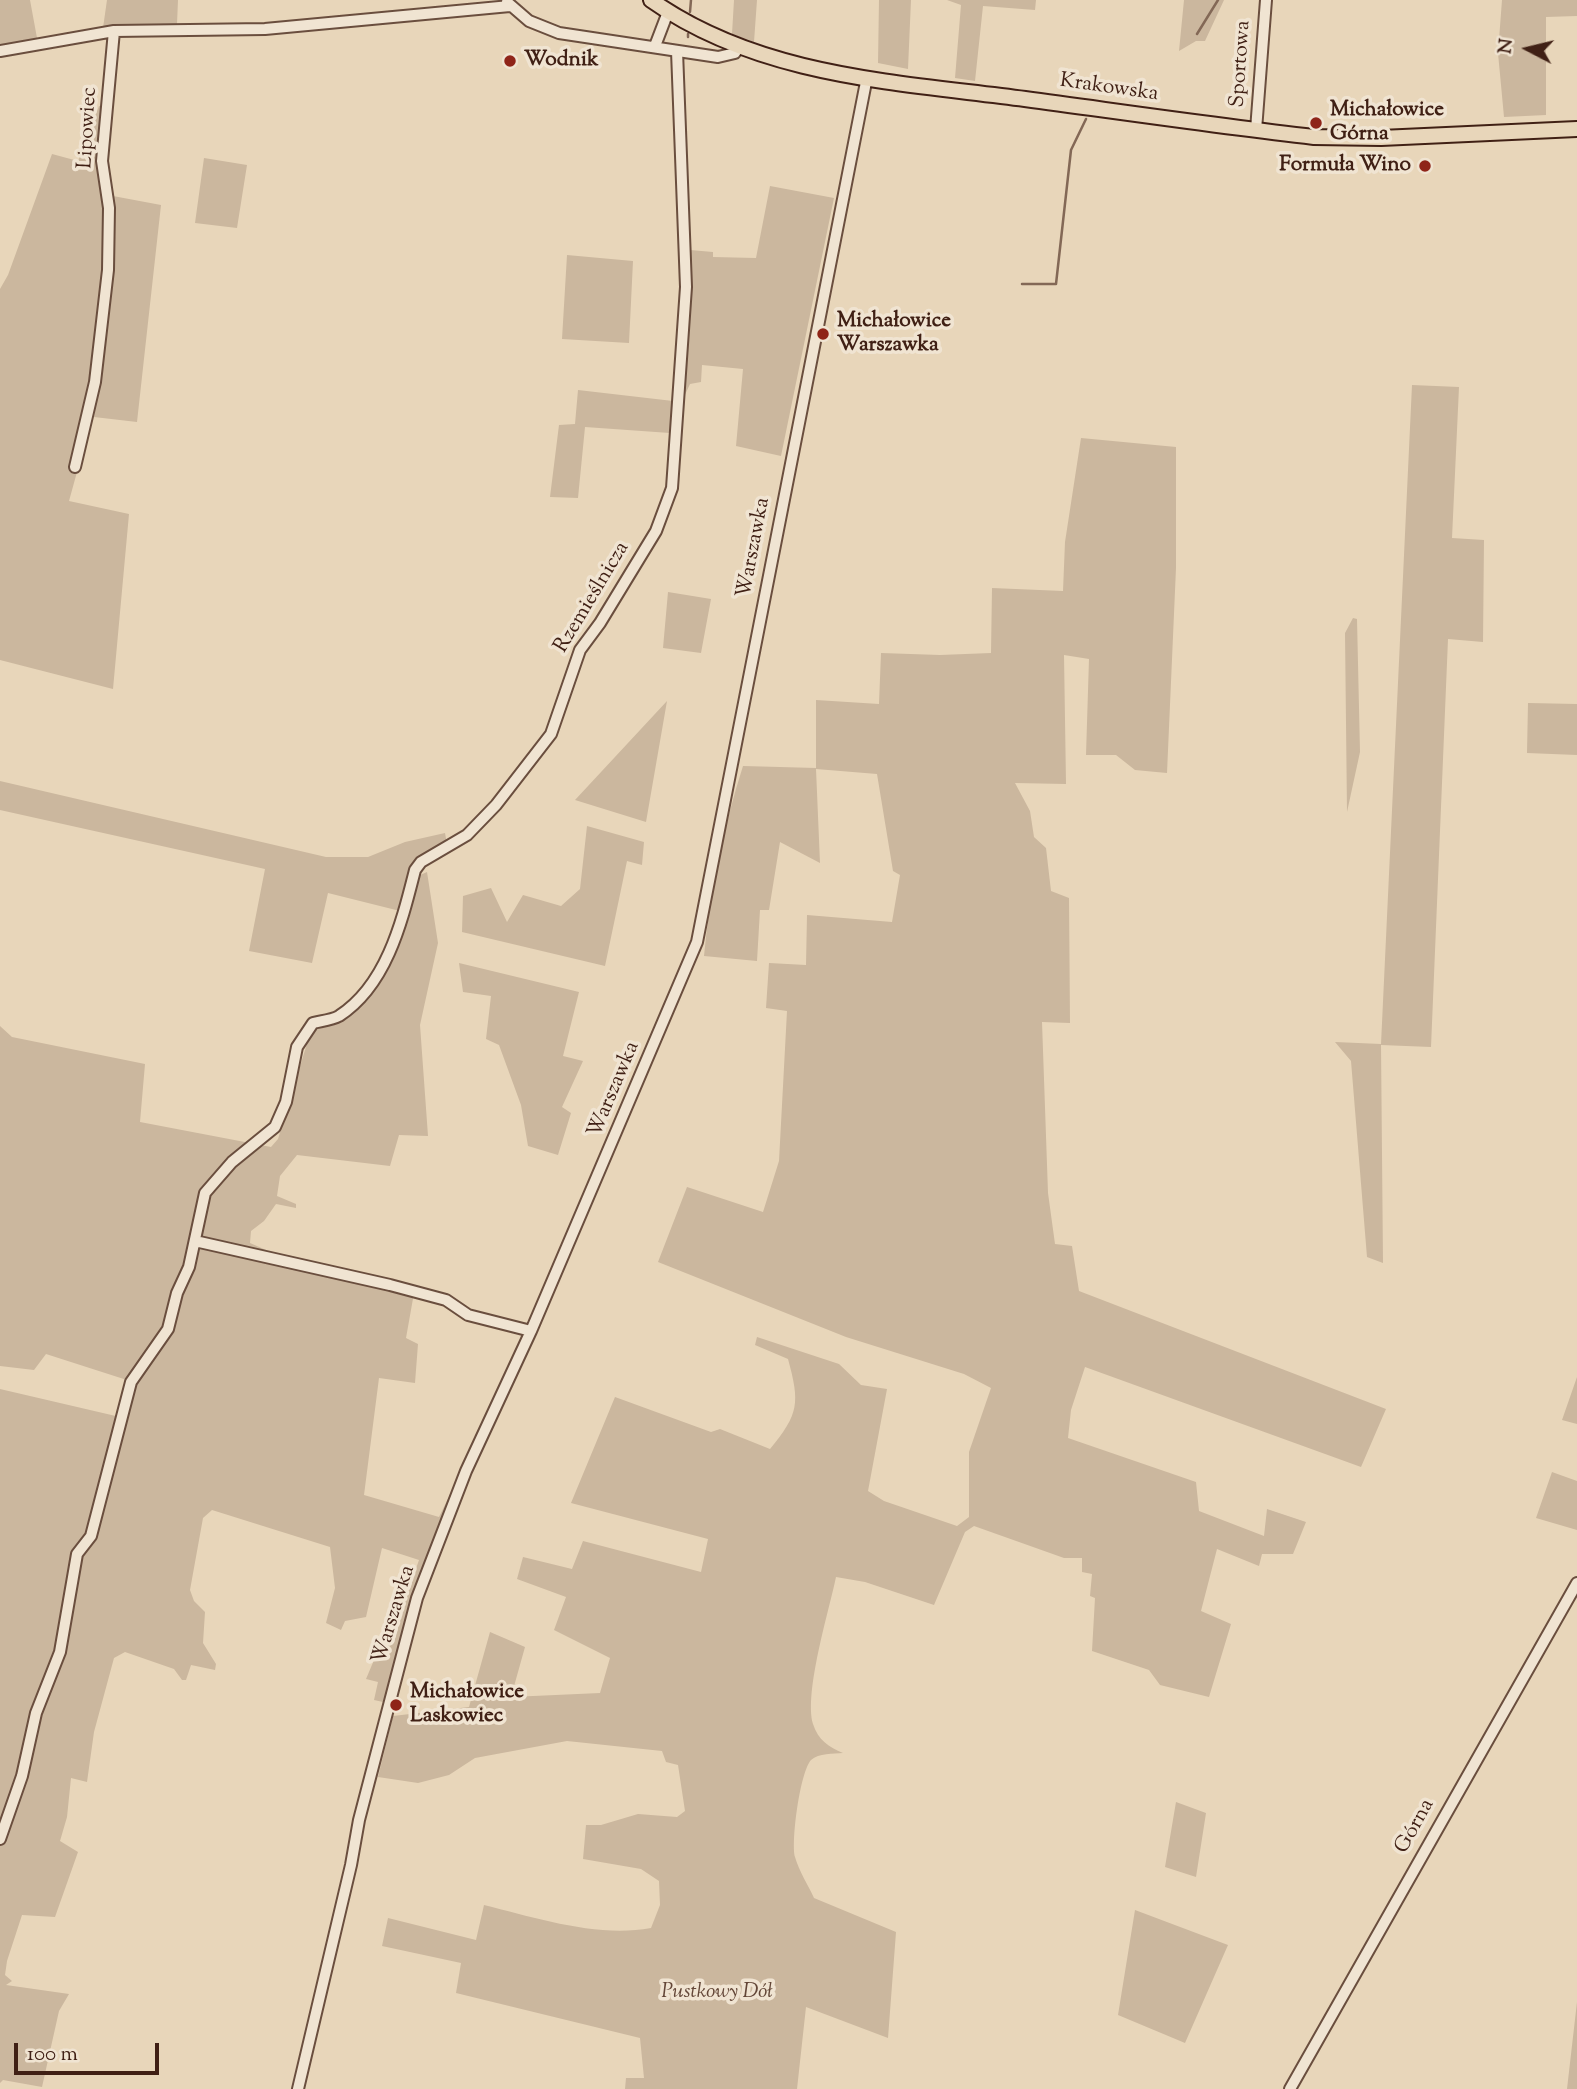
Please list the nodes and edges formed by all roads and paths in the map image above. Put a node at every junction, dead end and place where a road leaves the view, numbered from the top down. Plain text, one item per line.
1 (651, 0) edge
2 (1266, 0) edge
3 (508, 3) edge
4 (668, 12) junction
5 (114, 31) junction
6 (655, 46) junction
7 (738, 48) junction
8 (0, 51) edge
9 (677, 51) junction
10 (867, 78) junction
11 (1577, 129) edge
12 (1256, 130) junction
13 (75, 467) dead end
14 (195, 1241) junction
15 (531, 1331) junction
16 (1577, 1583) edge
17 (0, 1839) edge
18 (298, 2089) edge
19 (1290, 2089) edge

1 - 4 main road, Krakowska
2 - 12 street, Sportowa
3 - 5 street
3 - 6 street
4 - 6 street
4 - 7 main road, Krakowska
5 - 8 street
5 - 13 street, Lipowiec
6 - 9 street
7 - 9 street
7 - 10 main road, Krakowska
9 - 14 street, Rzemieślnicza
10 - 12 main road, Krakowska
10 - 15 street, Warszawka
11 - 12 main road, Krakowska
14 - 15 street
14 - 17 street, Rzemieślnicza
15 - 18 street, Warszawka
16 - 19 street, Górna

